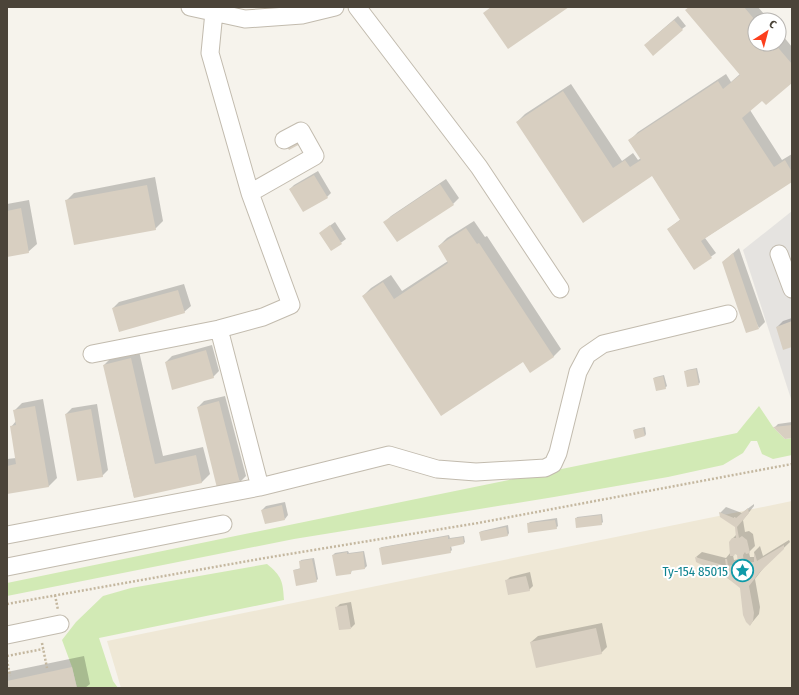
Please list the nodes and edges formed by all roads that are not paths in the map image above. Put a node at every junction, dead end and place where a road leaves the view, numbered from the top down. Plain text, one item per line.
1 (190, 7) edge
2 (335, 7) edge
3 (357, 7) edge
4 (214, 12) junction
5 (284, 140) dead end
6 (250, 193) junction
7 (779, 254) dead end
8 (560, 289) dead end
9 (792, 289) edge
10 (728, 314) dead end
11 (219, 329) junction
12 (92, 354) dead end
13 (260, 487) junction
14 (223, 524) dead end
15 (7, 535) edge
16 (7, 567) edge
17 (60, 624) dead end
18 (7, 635) edge

1 - 4 lane
2 - 4 lane
3 - 8 lane
4 - 6 lane
5 - 6 lane
6 - 11 lane
7 - 9 lane
10 - 13 lane
11 - 12 lane
11 - 13 lane
13 - 15 lane
14 - 16 lane
17 - 18 lane

